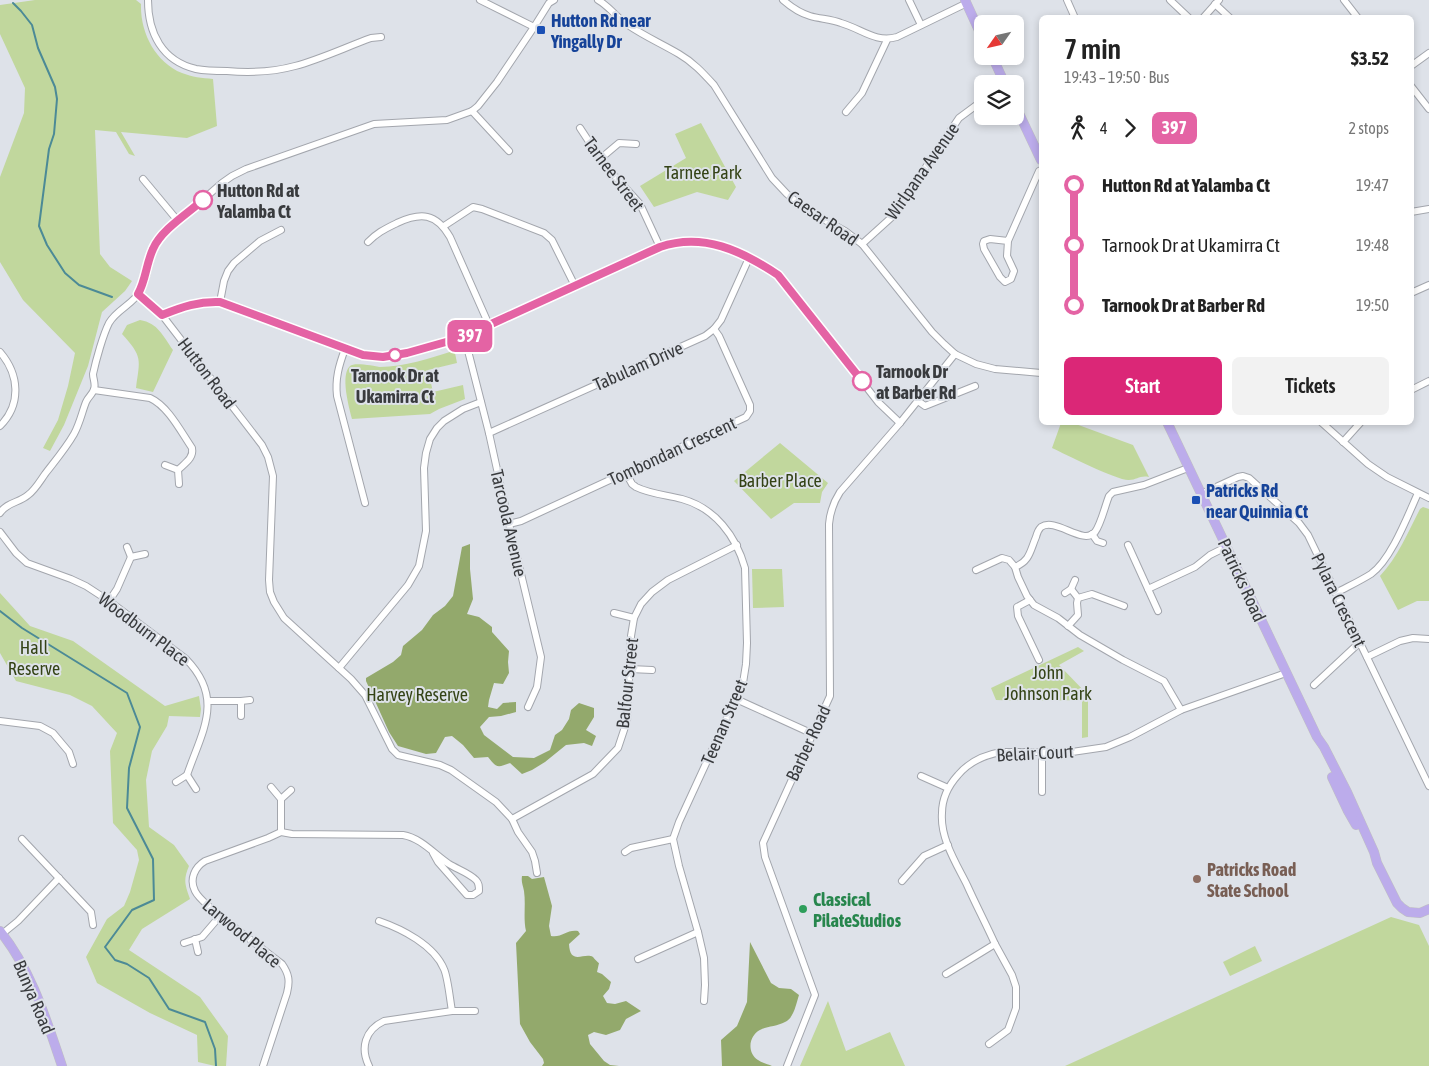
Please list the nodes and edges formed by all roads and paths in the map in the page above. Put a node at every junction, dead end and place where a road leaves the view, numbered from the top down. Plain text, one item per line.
1 (148, 0) edge
2 (480, 0) edge
3 (598, 0) edge
4 (783, 0) edge
5 (909, 0) edge
6 (1067, 0) edge
7 (1170, 0) edge
8 (1344, 0) edge
9 (550, 1) edge
10 (606, 2) edge
11 (966, 2) edge
12 (1217, 2) edge
13 (1074, 15) edge
14 (1185, 15) edge
15 (1206, 15) edge
16 (1228, 15) edge
17 (1356, 15) edge
18 (974, 20) edge
19 (921, 26) junction
20 (534, 27) junction
21 (381, 37) dead end
22 (887, 40) junction
23 (1429, 53) edge
24 (1414, 64) edge
25 (1414, 90) edge
26 (974, 107) edge
27 (1429, 109) edge
28 (472, 111) junction
29 (846, 112) dead end
30 (1024, 124) edge
31 (580, 128) dead end
32 (636, 144) dead end
33 (509, 150) dead end
34 (1039, 155) edge
35 (600, 158) junction
36 (1039, 171) edge
37 (142, 179) dead end
38 (1039, 184) edge
39 (1033, 186) junction
40 (1429, 209) edge
41 (1414, 212) edge
42 (178, 221) junction
43 (444, 226) junction
44 (281, 230) dead end
45 (1008, 241) junction
46 (368, 242) dead end
47 (862, 244) junction
48 (660, 247) junction
49 (749, 258) junction
50 (1429, 285) edge
51 (575, 286) junction
52 (1414, 292) edge
53 (138, 294) junction
54 (220, 302) junction
55 (162, 315) junction
56 (489, 325) junction
57 (714, 329) junction
58 (465, 339) junction
59 (345, 349) junction
60 (0, 352) edge
61 (955, 354) junction
62 (1039, 373) edge
63 (1429, 381) edge
64 (975, 386) dead end
65 (1414, 388) edge
66 (94, 390) junction
67 (918, 401) junction
68 (481, 402) junction
69 (900, 423) junction
70 (1168, 425) edge
71 (1324, 425) edge
72 (1357, 425) edge
73 (0, 426) edge
74 (489, 432) junction
75 (1343, 442) junction
76 (165, 465) dead end
77 (1188, 468) junction
78 (178, 470) junction
79 (626, 472) junction
80 (179, 484) dead end
81 (1418, 493) junction
82 (1201, 494) junction
83 (1429, 498) edge
84 (365, 503) dead end
85 (0, 513) edge
86 (509, 524) junction
87 (0, 532) edge
88 (1092, 534) junction
89 (1103, 543) dead end
90 (737, 545) junction
91 (1128, 545) dead end
92 (127, 547) dead end
93 (1226, 548) junction
94 (145, 554) dead end
95 (131, 557) junction
96 (1015, 566) junction
97 (976, 570) dead end
98 (1075, 580) dead end
99 (1148, 589) junction
100 (1336, 593) junction
101 (1078, 598) junction
102 (1030, 600) junction
103 (109, 601) junction
104 (1124, 606) dead end
105 (1158, 611) dead end
106 (614, 613) dead end
107 (634, 618) junction
108 (1068, 626) junction
109 (1429, 639) edge
110 (1359, 643) junction
111 (1367, 657) junction
112 (1039, 660) dead end
113 (339, 668) junction
114 (630, 669) junction
115 (652, 670) dead end
116 (1286, 673) junction
117 (1314, 685) dead end
118 (736, 699) junction
119 (241, 700) junction
120 (250, 700) dead end
121 (208, 701) junction
122 (528, 707) dead end
123 (1181, 710) junction
124 (241, 716) dead end
125 (0, 721) edge
126 (813, 734) junction
127 (1042, 752) junction
128 (73, 764) dead end
129 (187, 775) junction
130 (921, 776) dead end
131 (176, 782) dead end
132 (1429, 786) edge
133 (272, 787) dead end
134 (948, 788) junction
135 (196, 789) dead end
136 (291, 790) dead end
137 (1042, 792) dead end
138 (281, 799) junction
139 (512, 819) junction
140 (281, 832) junction
141 (22, 839) dead end
142 (673, 839) junction
143 (948, 845) junction
144 (433, 852) junction
145 (625, 852) dead end
146 (537, 873) dead end
147 (59, 878) junction
148 (902, 881) dead end
149 (1429, 910) edge
150 (220, 916) junction
151 (379, 921) dead end
152 (92, 925) dead end
153 (698, 932) junction
154 (1, 933) edge
155 (195, 940) junction
156 (184, 943) dead end
157 (995, 944) junction
158 (198, 952) dead end
159 (638, 959) dead end
160 (946, 974) dead end
161 (704, 1000) dead end
162 (452, 1011) junction
163 (474, 1011) dead end
164 (53, 1038) junction
165 (989, 1044) dead end
166 (62, 1066) edge
167 (68, 1066) edge
168 (263, 1066) edge
169 (369, 1066) edge
170 (787, 1066) edge

1 - 21 street
2 - 20 street
3 - 10 street, Caesar Road
4 - 22 street
5 - 19 street
6 - 13 street
7 - 14 street
8 - 17 street
9 - 20 street
10 - 47 street, Caesar Road
11 - 18 main road
11 - 19 street
12 - 15 street
12 - 16 street
19 - 22 street
20 - 28 street
22 - 29 street
23 - 24 street
25 - 27 street
26 - 47 street, Wirlpana Avenue
28 - 33 street
28 - 42 street
30 - 34 main road
31 - 35 street, Tarnee Street
32 - 35 street
35 - 48 street, Tarnee Street
36 - 39 street
37 - 42 street
38 - 39 street
39 - 45 street
40 - 41 street
42 - 53 street
43 - 46 street
43 - 51 street
43 - 56 street
44 - 54 street
45 - 45 street
47 - 61 street, Caesar Road
48 - 49 street
48 - 51 street
49 - 57 street, Tabulam Drive
49 - 69 street
50 - 52 street
51 - 56 street
53 - 55 street, Hutton Road
53 - 66 street
54 - 55 street
54 - 59 street
55 - 113 street, Hutton Road
56 - 58 street
57 - 74 street, Tabulam Drive
57 - 79 street, Tombondan Crescent
58 - 59 street
58 - 68 street, Tarcoola Avenue
59 - 84 street
60 - 73 street
61 - 62 street, Caesar Road
61 - 67 street, Barber Road
63 - 65 street
64 - 67 street
66 - 78 street
66 - 85 street
67 - 69 street, Barber Road
68 - 74 street, Tarcoola Avenue
68 - 113 street
69 - 126 street, Barber Road
70 - 77 main road, Patricks Road
71 - 75 street
72 - 75 street
74 - 86 street, Tarcoola Avenue
75 - 81 street
76 - 78 street
77 - 82 main road, Patricks Road
77 - 88 street
78 - 80 street
79 - 86 street, Tombondan Crescent
79 - 90 street, Teenan Street
81 - 83 street
81 - 100 street
82 - 93 main road, Patricks Road
82 - 100 street, Pylara Crescent
86 - 122 street, Tarcoola Avenue
87 - 103 street, Woodburn Place
88 - 89 street
88 - 96 street
90 - 107 street, Balfour Street
90 - 118 street, Teenan Street
91 - 99 street
92 - 95 street
93 - 99 street
93 - 116 main road, Patricks Road
94 - 95 street
95 - 103 street
96 - 97 street
96 - 102 street
98 - 101 street
99 - 105 street
100 - 110 street, Pylara Crescent
101 - 104 street
101 - 108 street
102 - 108 street
102 - 112 street
103 - 121 street, Woodburn Place
106 - 107 street
107 - 114 street, Balfour Street
108 - 123 street
109 - 111 street
110 - 111 street, Pylara Crescent
110 - 117 street
111 - 132 street, Pylara Crescent
113 - 139 street, Hutton Road
114 - 115 street
114 - 139 street, Balfour Street
116 - 123 street, Belair Court
116 - 149 main road, Patricks Road
118 - 126 street
118 - 142 street, Teenan Street
119 - 120 street
119 - 121 street
119 - 124 street
121 - 129 street, Woodburn Place
123 - 127 street, Belair Court
125 - 128 street
126 - 170 street, Barber Road
127 - 134 street, Belair Court
127 - 137 street
129 - 131 street
129 - 135 street
130 - 134 street
133 - 138 street
134 - 143 street, Belair Court
136 - 138 street
138 - 140 street
139 - 146 street, Hutton Road
140 - 144 street, Larwood Place
140 - 150 street, Larwood Place
141 - 147 street
142 - 145 street
142 - 153 street
143 - 148 street
143 - 157 street, Belair Court
144 - 144 street, Larwood Place
147 - 152 street
147 - 154 street
150 - 155 street
150 - 168 street, Larwood Place
151 - 162 street
153 - 159 street
153 - 161 street
154 - 164 main road, Bunya Road
155 - 156 street
155 - 158 street
157 - 160 street
157 - 165 street, Belair Court
162 - 163 street
162 - 169 street
164 - 166 main road, Bunya Road
164 - 167 main road

